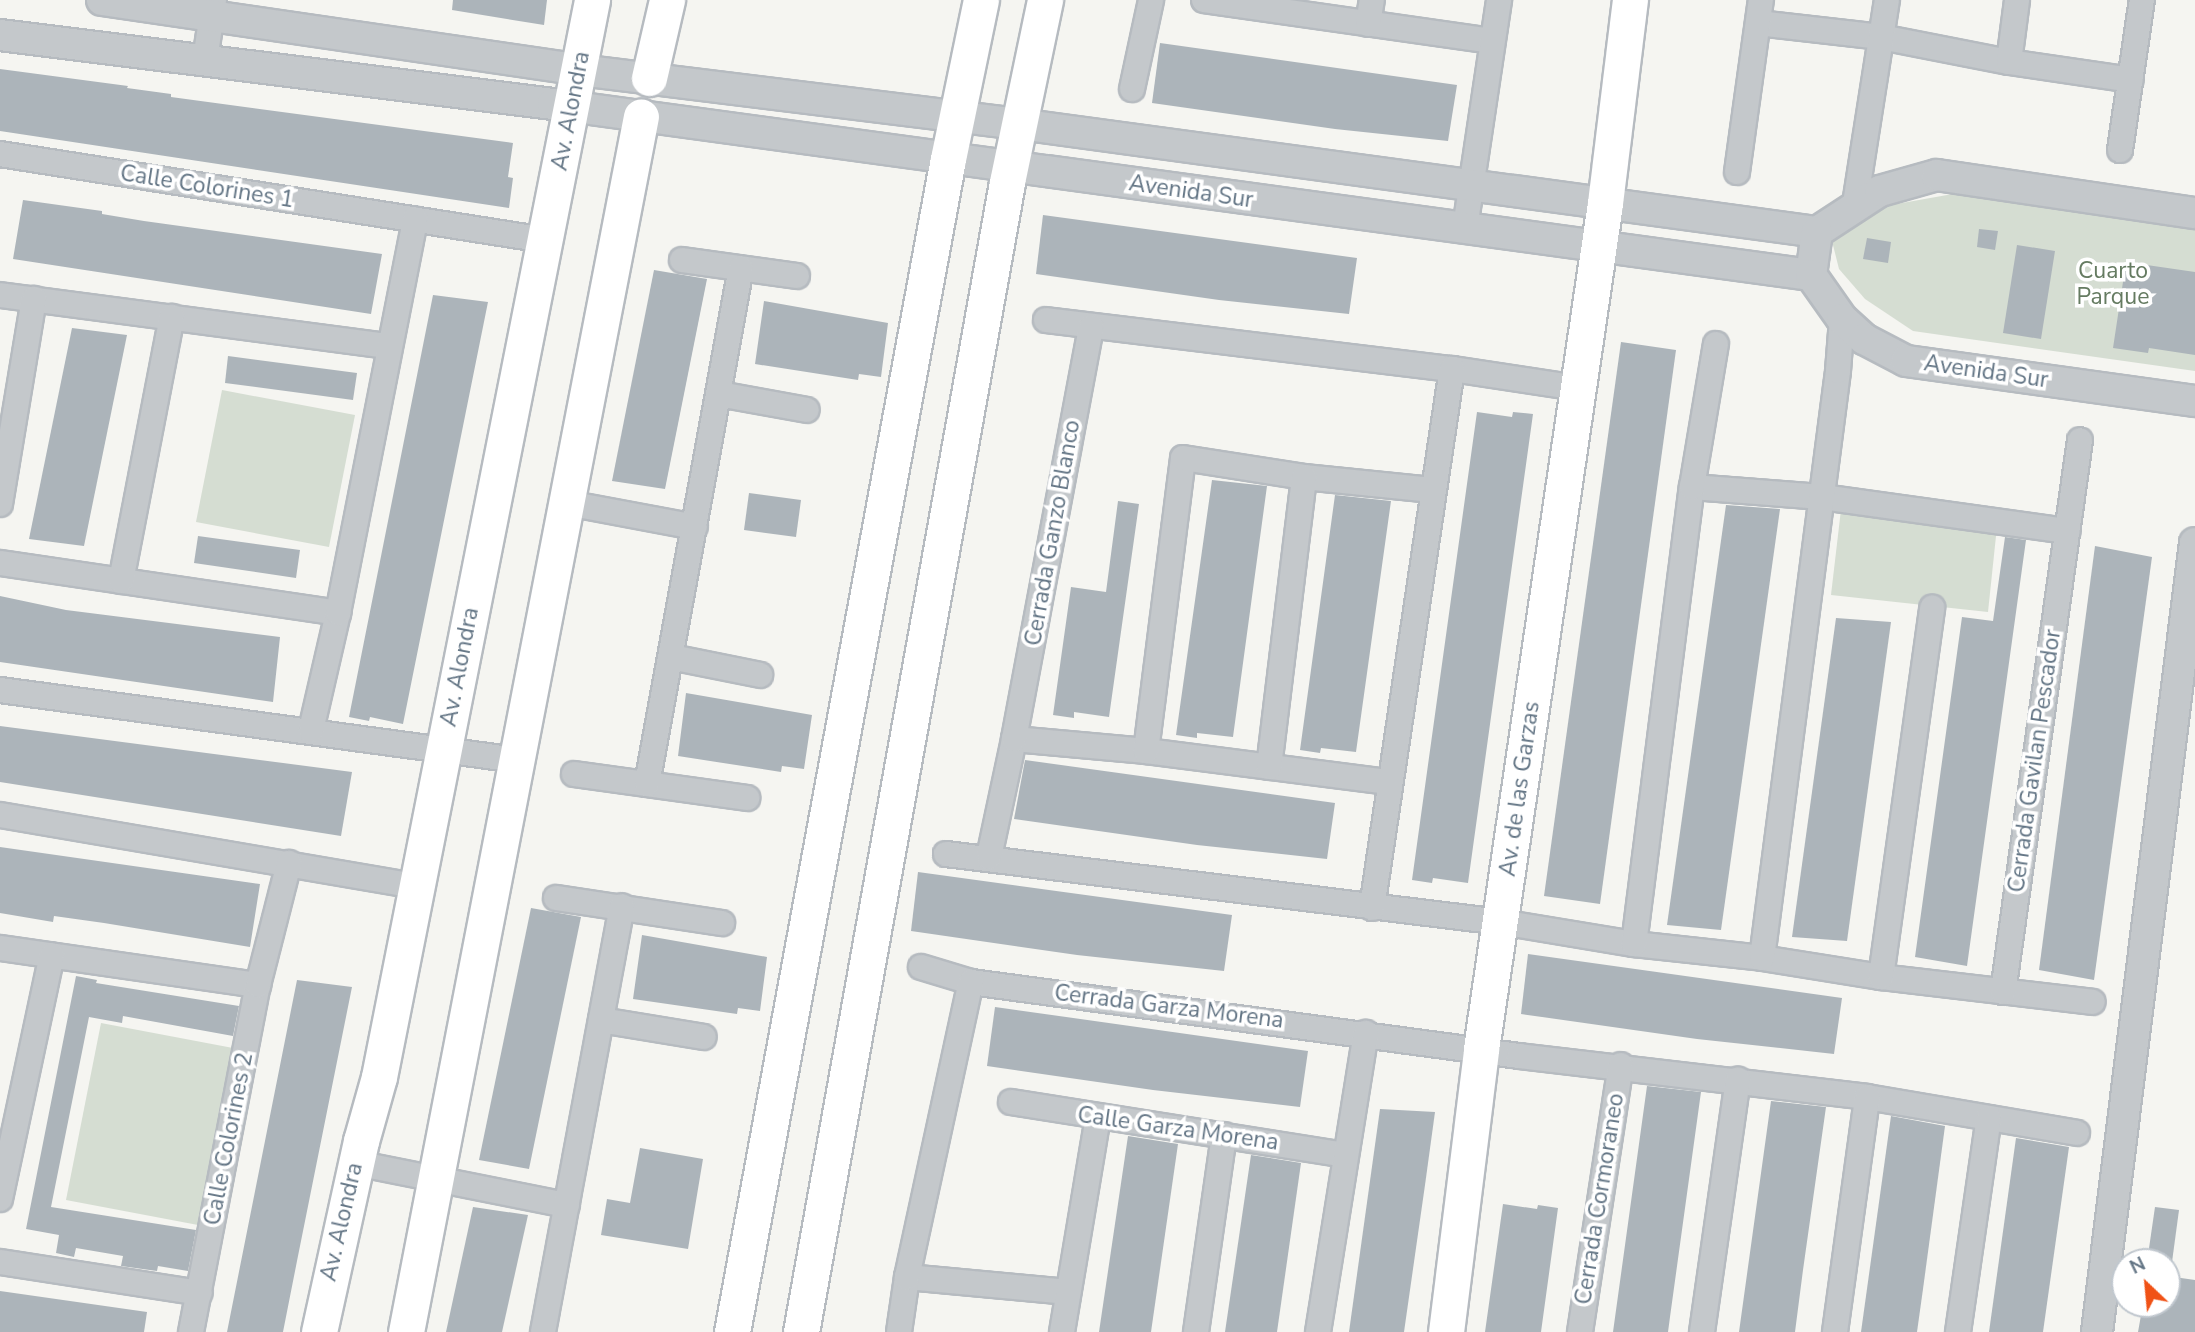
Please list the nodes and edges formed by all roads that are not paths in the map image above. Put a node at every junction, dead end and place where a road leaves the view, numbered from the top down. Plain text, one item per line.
1 (102, 0) edge
2 (592, 0) edge
3 (667, 0) edge
4 (981, 0) edge
5 (1045, 0) edge
6 (1151, 0) edge
7 (1204, 0) edge
8 (1499, 0) edge
9 (1630, 0) edge
10 (1887, 0) edge
11 (2017, 0) edge
12 (2142, 0) edge
13 (1279, 5) edge
14 (213, 8) edge
15 (1370, 12) edge
16 (1759, 12) edge
17 (0, 35) edge
18 (1881, 37) junction
19 (1491, 41) junction
20 (205, 61) junction
21 (2009, 62) junction
22 (579, 70) junction
23 (649, 78) junction
24 (2131, 80) junction
25 (1132, 89) dead end
26 (572, 107) junction
27 (642, 117) junction
28 (956, 118) junction
29 (1019, 124) junction
30 (2120, 150) dead end
31 (0, 154) edge
32 (948, 159) junction
33 (1010, 168) junction
34 (1737, 172) dead end
35 (1471, 178) junction
36 (1857, 193) junction
37 (1605, 203) junction
38 (2195, 213) edge
39 (415, 219) junction
40 (1465, 229) junction
41 (1817, 232) junction
42 (534, 238) junction
43 (1598, 247) junction
44 (682, 260) dead end
45 (741, 268) junction
46 (1811, 275) junction
47 (797, 276) dead end
48 (0, 295) edge
49 (34, 299) junction
50 (172, 317) junction
51 (1842, 319) junction
52 (1046, 320) dead end
53 (1091, 327) junction
54 (1716, 344) dead end
55 (388, 346) junction
56 (1452, 369) junction
57 (1562, 386) junction
58 (719, 394) junction
59 (2195, 401) edge
60 (807, 410) dead end
61 (2080, 440) dead end
62 (1304, 477) junction
63 (1692, 487) junction
64 (1432, 490) junction
65 (1822, 497) junction
66 (567, 503) junction
67 (0, 504) edge
68 (695, 527) junction
69 (2068, 531) junction
70 (2195, 543) edge
71 (0, 563) edge
72 (121, 581) junction
73 (1932, 608) dead end
74 (338, 614) junction
75 (671, 657) junction
76 (760, 675) dead end
77 (0, 690) edge
78 (311, 730) junction
79 (1014, 739) junction
80 (430, 746) junction
81 (1146, 751) junction
82 (517, 760) junction
83 (1269, 767) junction
84 (574, 774) dead end
85 (1390, 782) junction
86 (647, 783) junction
87 (747, 798) dead end
88 (0, 815) edge
89 (946, 854) dead end
90 (989, 857) junction
91 (289, 863) junction
92 (406, 885) junction
93 (556, 898) dead end
94 (622, 906) junction
95 (1372, 908) junction
96 (722, 923) dead end
97 (1514, 924) junction
98 (1634, 944) junction
99 (0, 948) edge
100 (52, 956) junction
101 (1762, 958) junction
102 (921, 967) dead end
103 (1881, 977) junction
104 (971, 982) junction
105 (258, 985) junction
106 (2003, 992) junction
107 (2092, 1002) dead end
108 (601, 1020) junction
109 (1366, 1033) junction
110 (704, 1037) dead end
111 (1471, 1048) junction
112 (1621, 1065) junction
113 (1738, 1080) junction
114 (1867, 1097) junction
115 (1011, 1102) dead end
116 (1098, 1118) junction
117 (1989, 1118) junction
118 (2077, 1133) dead end
119 (1224, 1135) junction
120 (1345, 1155) junction
121 (356, 1163) junction
122 (445, 1181) junction
123 (0, 1199) edge
124 (567, 1205) junction
125 (0, 1262) edge
126 (907, 1277) junction
127 (1068, 1292) junction
128 (200, 1293) junction
129 (191, 1332) edge
130 (318, 1332) edge
131 (406, 1332) edge
132 (543, 1332) edge
133 (732, 1332) edge
134 (801, 1332) edge
135 (899, 1332) edge
136 (1062, 1332) edge
137 (1196, 1332) edge
138 (1318, 1332) edge
139 (1446, 1332) edge
140 (1580, 1332) edge
141 (1702, 1332) edge
142 (1835, 1332) edge
143 (1958, 1332) edge
144 (2097, 1332) edge

1 - 14 street, Avenida Sur
2 - 22 main road, Av. Alondra
3 - 23 main road
4 - 28 main road
5 - 29 main road
6 - 25 street
7 - 13 street
8 - 19 street
9 - 37 main road
10 - 18 street
11 - 21 street
12 - 24 street
13 - 15 street
14 - 20 street
14 - 22 street, Avenida Sur
15 - 19 street
16 - 18 street
16 - 34 street
17 - 20 street, Avenida Sur
18 - 21 street
18 - 36 street
19 - 35 street
20 - 26 street, Avenida Sur
21 - 24 street
22 - 23 street, Avenida Sur
22 - 26 main road, Av. Alondra
23 - 27 street
23 - 28 street, Avenida Sur
24 - 30 street
26 - 27 street, Avenida Sur
26 - 42 main road, Av. Alondra
27 - 32 street, Avenida Sur
27 - 66 main road
28 - 29 street, Avenida Sur
28 - 32 main road
29 - 33 main road
29 - 35 street, Avenida Sur
31 - 39 street, Calle Colorines 1
32 - 33 street, Avenida Sur
32 - 133 main road
33 - 40 street, Avenida Sur
33 - 134 main road
35 - 37 street, Avenida Sur
35 - 40 street
36 - 38 street
36 - 41 street
37 - 41 street, Avenida Sur
37 - 43 main road, Av. de las Garzas
39 - 42 street, Calle Colorines 1
39 - 55 street
40 - 43 street, Avenida Sur
41 - 46 street
42 - 80 main road, Av. Alondra
43 - 46 street, Avenida Sur
43 - 57 main road, Av. de las Garzas
44 - 45 street
45 - 47 street
45 - 58 street
46 - 51 street, Avenida Sur
48 - 49 street
49 - 50 street
49 - 67 street
50 - 55 street
50 - 72 street
51 - 59 street, Avenida Sur
51 - 65 street
52 - 53 street
53 - 56 street
53 - 79 street, Cerrada Ganzo Blanco
54 - 63 street
55 - 74 street
56 - 57 street
56 - 64 street
57 - 97 main road, Av. de las Garzas
58 - 60 street
58 - 68 street
61 - 69 street, Cerrada Gavilan Pescador
62 - 64 street
62 - 81 street
62 - 83 street
63 - 65 street
63 - 98 street
64 - 85 street
65 - 69 street
65 - 101 street
66 - 68 street
66 - 82 main road
68 - 75 street
69 - 106 street, Cerrada Gavilan Pescador
70 - 144 street
71 - 72 street
72 - 74 street
73 - 103 street
74 - 78 street
75 - 76 street
75 - 86 street
77 - 78 street
78 - 80 street
79 - 81 street
79 - 90 street, Cerrada Ganzo Blanco
80 - 82 street
80 - 92 main road, Av. Alondra
81 - 83 street
82 - 122 main road
83 - 85 street
84 - 86 street
85 - 95 street
86 - 87 street
88 - 91 street
89 - 90 street
90 - 95 street
91 - 92 street
91 - 105 street, Calle Colorines 2
92 - 121 main road, Av. Alondra
93 - 94 street
94 - 96 street
94 - 108 street
95 - 97 street
97 - 98 street
97 - 111 main road, Av. de las Garzas
98 - 101 street
99 - 100 street
100 - 105 street
100 - 123 street
101 - 103 street
102 - 104 street, Cerrada Garza Morena
103 - 106 street
104 - 109 street, Cerrada Garza Morena
104 - 126 street
105 - 128 street, Calle Colorines 2
106 - 107 street
108 - 110 street
108 - 124 street
109 - 111 street, Cerrada Garza Morena
109 - 120 street
111 - 112 street, Cerrada Cormoraneo
111 - 139 main road, Av. de las Garzas
112 - 113 street, Cerrada Cormoraneo
112 - 140 street, Cerrada Cormoraneo
113 - 114 street, Cerrada Cormoraneo
113 - 141 street
114 - 117 street, Cerrada Cormoraneo
114 - 142 street
115 - 116 street, Calle Garza Morena
116 - 119 street, Calle Garza Morena
116 - 127 street
117 - 118 street, Cerrada Cormoraneo
117 - 143 street
119 - 120 street, Calle Garza Morena
119 - 137 street
120 - 138 street
121 - 122 street
121 - 130 main road, Av. Alondra
122 - 124 street
122 - 131 main road
124 - 132 street
125 - 128 street
126 - 127 street
126 - 135 street
127 - 136 street
128 - 129 street, Calle Colorines 2

